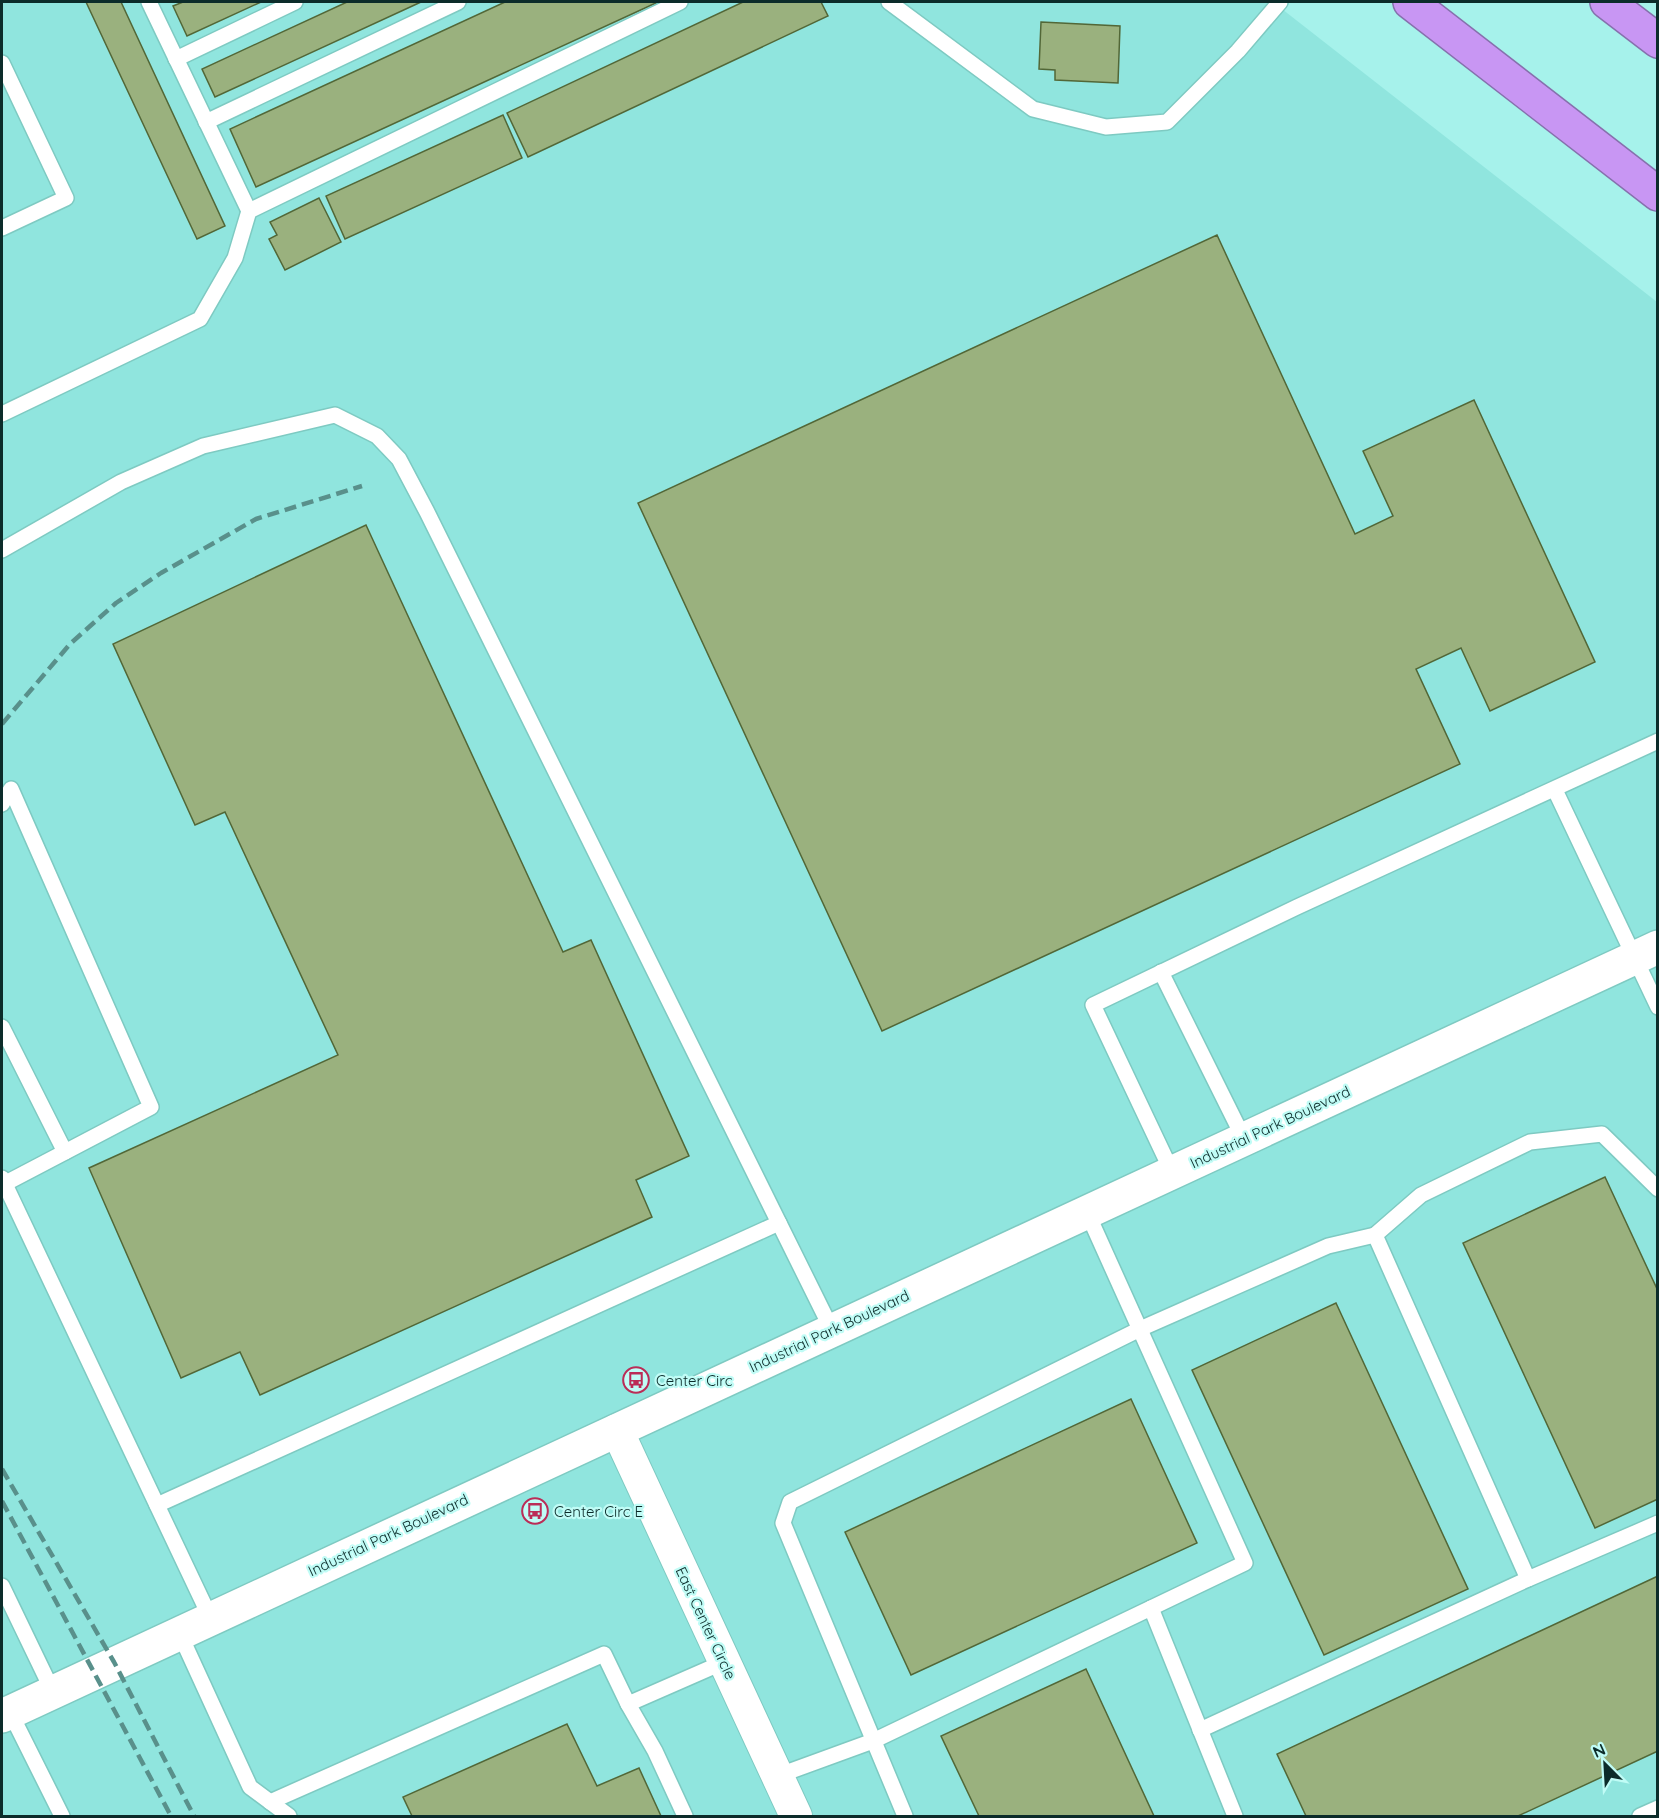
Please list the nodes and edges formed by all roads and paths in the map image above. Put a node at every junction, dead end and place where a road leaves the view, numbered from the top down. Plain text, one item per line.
1 (149, 2) edge
2 (295, 2) edge
3 (458, 2) edge
4 (681, 2) edge
5 (889, 2) edge
6 (1280, 2) edge
7 (1410, 2) edge
8 (1607, 2) edge
9 (1658, 41) edge
10 (177, 59) junction
11 (2, 63) edge
12 (206, 122) junction
13 (1658, 194) edge
14 (249, 211) junction
15 (2, 228) edge
16 (2, 414) edge
17 (2, 550) edge
18 (1658, 741) edge
19 (1555, 790) junction
20 (2, 804) edge
21 (1646, 952) edge
22 (1161, 972) junction
23 (1658, 1007) edge
24 (2, 1027) edge
25 (1244, 1139) junction
26 (65, 1152) junction
27 (1172, 1172) junction
28 (3, 1181) edge
29 (1658, 1189) edge
30 (1087, 1212) junction
31 (779, 1223) junction
32 (1375, 1235) junction
33 (1140, 1329) junction
34 (832, 1330) junction
35 (617, 1430) junction
36 (157, 1505) junction
37 (1658, 1523) edge
38 (1528, 1579) junction
39 (2, 1586) edge
40 (1151, 1608) junction
41 (210, 1617) junction
42 (179, 1632) junction
43 (724, 1662) junction
44 (53, 1692) junction
45 (628, 1704) junction
46 (6, 1714) edge
47 (1200, 1730) junction
48 (873, 1741) junction
49 (777, 1776) junction
50 (270, 1802) junction
51 (1658, 1808) edge
52 (62, 1816) edge
53 (289, 1816) edge
54 (685, 1816) edge
55 (796, 1816) edge
56 (905, 1816) edge
57 (1235, 1816) edge
58 (1640, 1816) edge

1 - 10 lane
2 - 10 lane
3 - 12 lane
4 - 14 lane
5 - 6 lane
7 - 13 highway
8 - 9 highway
10 - 12 lane
11 - 15 lane
12 - 14 lane
14 - 16 lane
17 - 31 lane
18 - 19 lane
19 - 21 lane
19 - 22 lane
20 - 26 lane
21 - 23 lane
21 - 25 street, Industrial Park Boulevard
22 - 25 lane
22 - 27 lane
24 - 26 lane
25 - 27 street, Industrial Park Boulevard
26 - 28 lane
27 - 30 street, Industrial Park Boulevard
28 - 36 lane
29 - 32 lane
30 - 33 lane
30 - 34 street, Industrial Park Boulevard
31 - 34 lane
31 - 36 lane
32 - 33 lane
32 - 38 lane
33 - 40 lane
33 - 48 lane
34 - 35 street, Industrial Park Boulevard
35 - 41 street, Industrial Park Boulevard
35 - 43 street, East Center Circle
36 - 41 lane
37 - 38 lane
38 - 47 lane
39 - 44 lane
40 - 47 lane
40 - 48 lane
41 - 42 street, Industrial Park Boulevard
42 - 44 street, Industrial Park Boulevard
42 - 50 lane
43 - 45 lane
43 - 49 street, East Center Circle
44 - 46 street, Industrial Park Boulevard
45 - 50 lane
45 - 54 lane
46 - 52 lane
47 - 57 lane
48 - 49 lane
48 - 56 lane
49 - 55 street, East Center Circle
50 - 53 lane
51 - 58 lane

